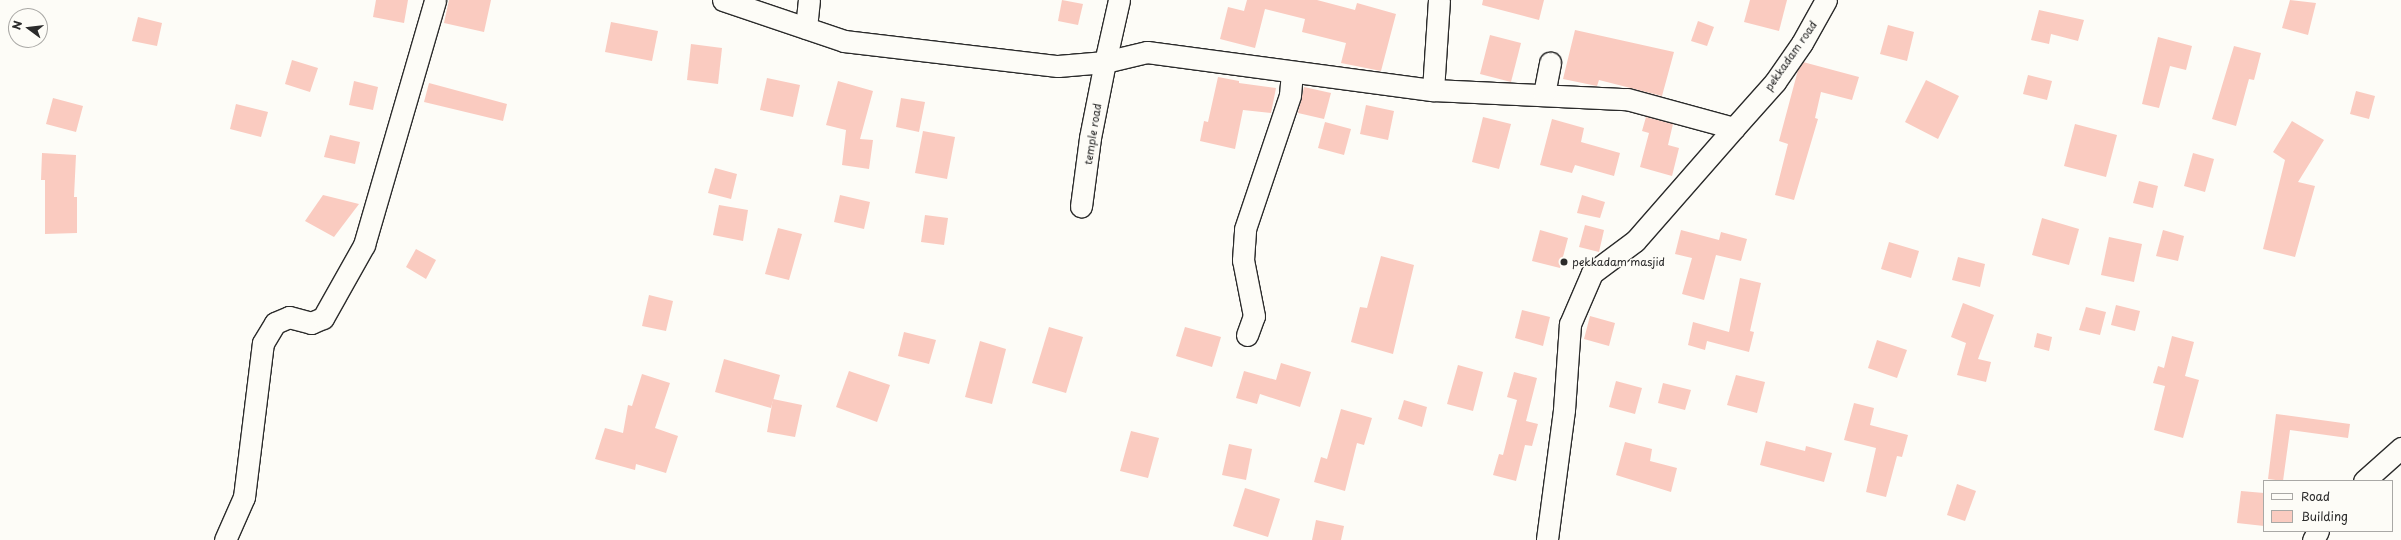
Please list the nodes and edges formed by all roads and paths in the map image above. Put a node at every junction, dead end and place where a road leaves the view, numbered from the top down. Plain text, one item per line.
1 (436, 0) edge
2 (724, 0) edge
3 (808, 0) edge
4 (1120, 0) edge
5 (1439, 0) edge
6 (1826, 0) edge
7 (806, 28) junction
8 (1105, 62) junction
9 (1550, 63) dead end
10 (1292, 72) junction
11 (1434, 90) junction
12 (1544, 94) junction
13 (1734, 128) junction
14 (1081, 206) dead end
15 (1247, 335) dead end
16 (2401, 448) edge
17 (2365, 480) edge
18 (225, 540) edge
19 (1548, 540) edge

1 - 18 street
2 - 7 street
3 - 7 street
4 - 8 street, temple road
5 - 11 street
6 - 13 street, pekkadam road
7 - 8 street
8 - 10 street
8 - 14 street, temple road
9 - 12 street
10 - 11 street
10 - 15 street
11 - 12 street
12 - 13 street
13 - 19 street, pekkadam road
16 - 17 street

